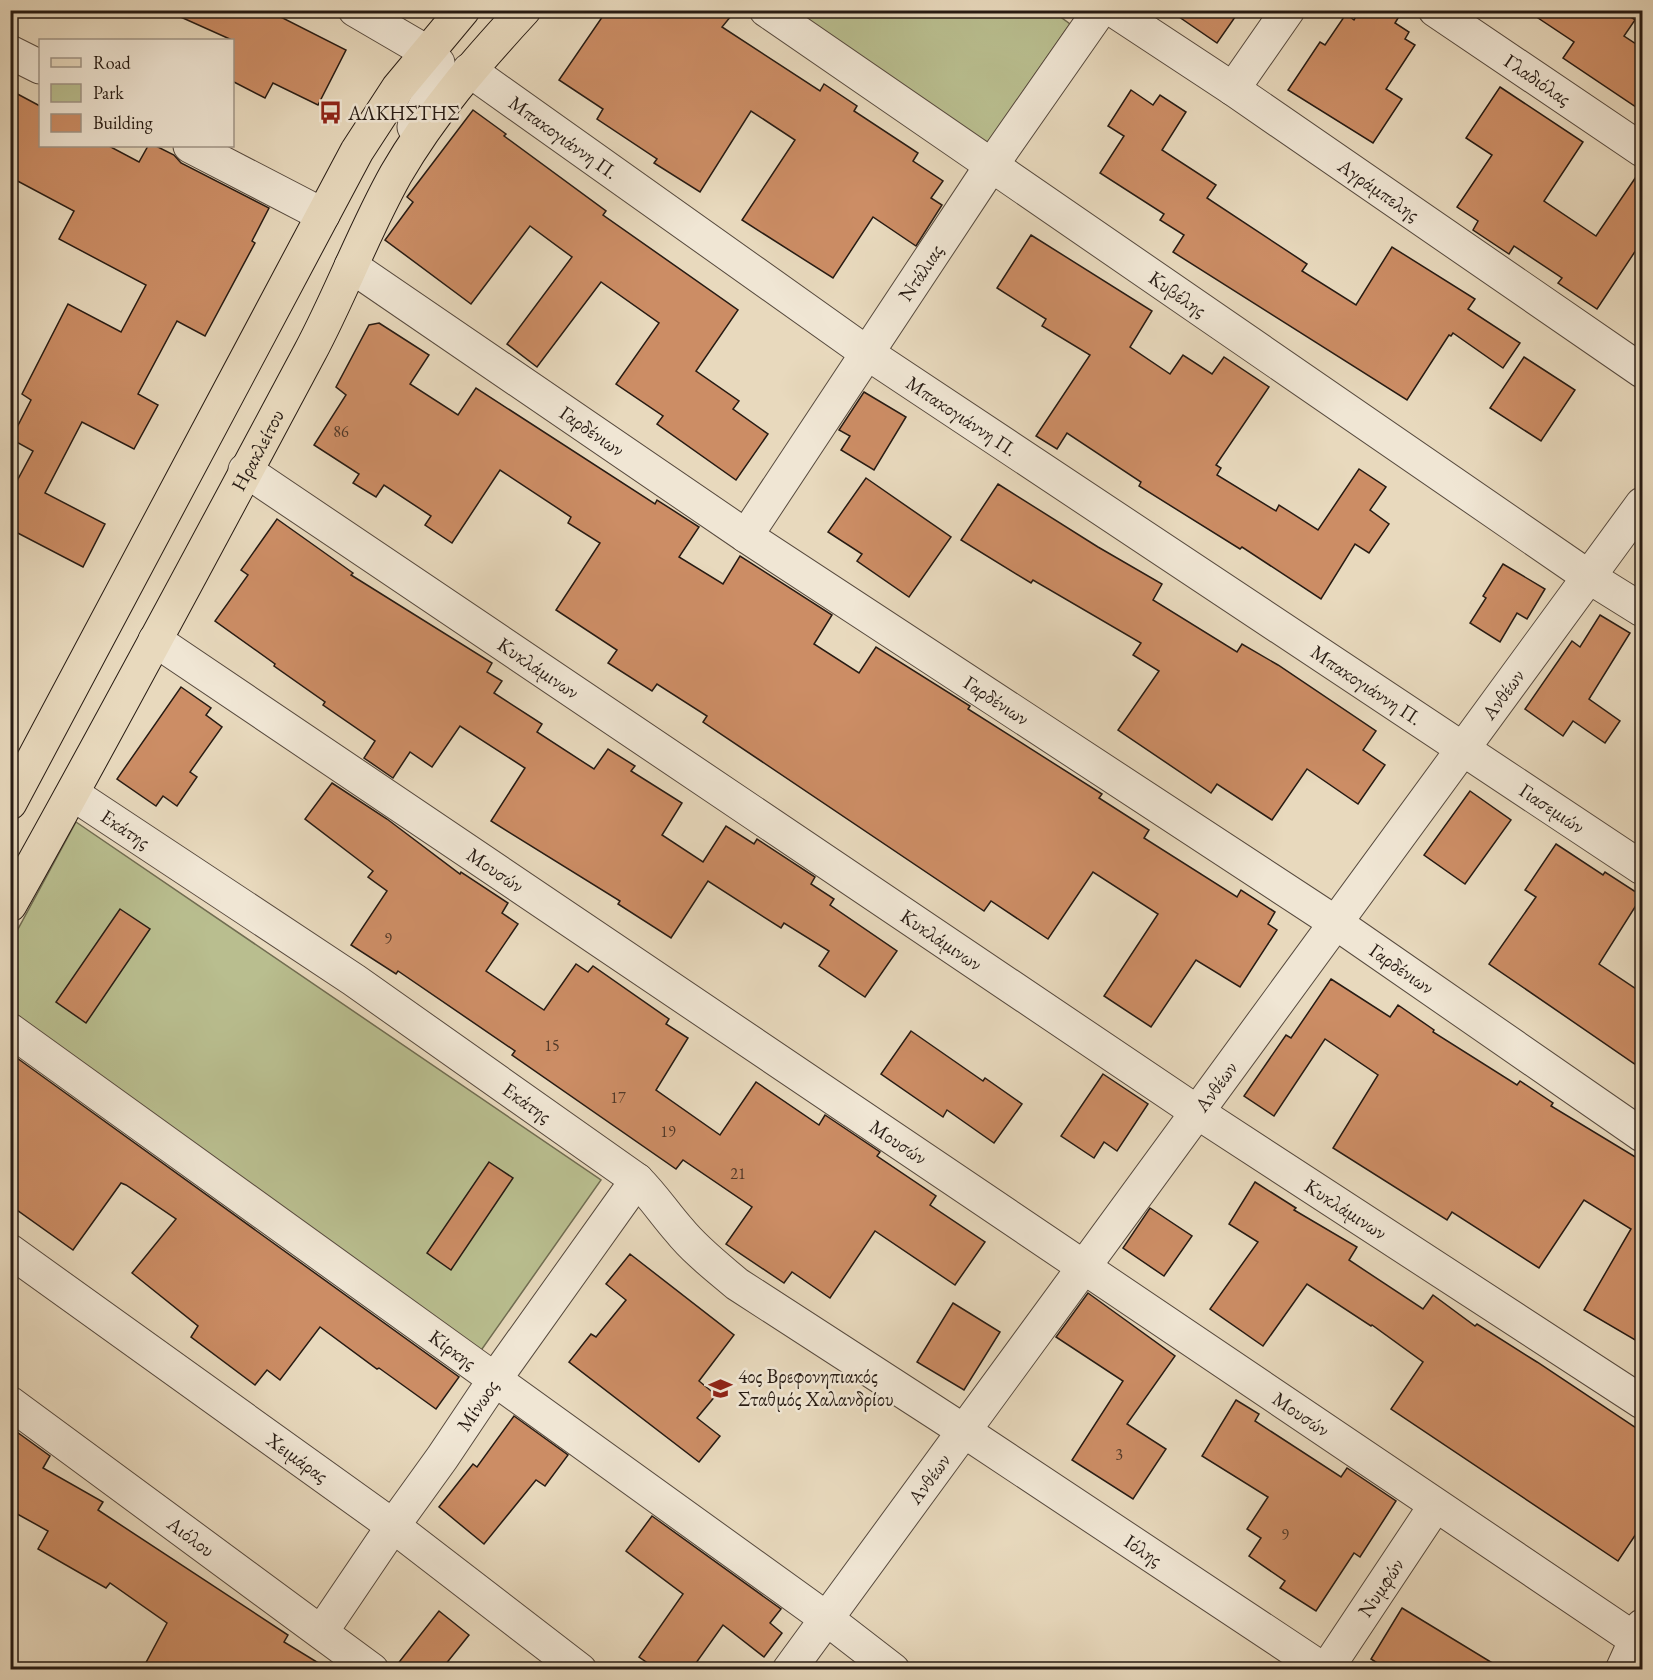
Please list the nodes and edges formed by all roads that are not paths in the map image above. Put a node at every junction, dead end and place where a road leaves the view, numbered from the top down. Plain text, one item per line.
1 (355, 10) edge
2 (463, 10) edge
3 (524, 10) edge
4 (766, 10) edge
5 (1100, 10) edge
6 (1113, 10) edge
7 (1288, 10) edge
8 (1435, 10) edge
9 (10, 52) edge
10 (427, 52) junction
11 (39, 67) edge
12 (469, 70) junction
13 (1233, 89) junction
14 (192, 147) edge
15 (1642, 150) edge
16 (990, 166) junction
17 (387, 192) junction
18 (323, 215) junction
19 (351, 266) junction
20 (867, 353) junction
21 (1642, 371) edge
22 (245, 470) junction
23 (1642, 504) edge
24 (746, 536) junction
25 (1589, 577) junction
26 (1642, 610) edge
27 (155, 640) junction
28 (1463, 748) junction
29 (73, 794) junction
30 (10, 803) edge
31 (1642, 868) edge
32 (10, 905) edge
33 (1336, 923) junction
34 (10, 1030) edge
35 (1197, 1112) junction
36 (1642, 1135) edge
37 (637, 1180) junction
38 (10, 1251) edge
39 (1084, 1266) junction
40 (495, 1379) junction
41 (1642, 1402) edge
42 (10, 1403) edge
43 (964, 1431) junction
44 (1435, 1506) junction
45 (393, 1526) junction
46 (827, 1618) junction
47 (322, 1631) junction
48 (1640, 1637) edge
49 (372, 1670) edge
50 (580, 1670) edge
51 (789, 1670) edge
52 (893, 1670) edge
53 (1325, 1670) edge
54 (1622, 1670) edge

1 - 10 street
2 - 10 main road
3 - 12 main road, Ηρακλείτου
4 - 16 street, Κυβέλης
5 - 16 street, Ντάλιας
6 - 13 street, Αγράμπελης
7 - 13 street
8 - 15 street, Γλαδιόλας
9 - 11 street
10 - 17 street
10 - 18 main road
12 - 17 main road, Ηρακλείτου
12 - 20 street, Μπακογιάννη Π.
13 - 21 street, Αγράμπελης
14 - 18 street
16 - 20 street, Ντάλιας
16 - 25 street, Κυβέλης
17 - 19 main road, Ηρακλείτου
18 - 30 main road
19 - 22 main road, Ηρακλείτου
19 - 24 street, Γαρδένιων
20 - 24 street, Ντάλιας
20 - 28 street, Μπακογιάννη Π.
22 - 27 main road, Ηρακλείτου
22 - 35 street, Κυκλάμινων
23 - 25 street, Ανθέων
24 - 33 street, Γαρδένιων
25 - 26 street, Κυβέλης
25 - 28 street, Ανθέων
27 - 29 main road, Ηρακλείτου
27 - 39 street, Μουσών
28 - 31 street, Γιασεμιών
28 - 33 street, Ανθέων
29 - 32 main road, Ηρακλείτου
29 - 37 street, Εκάτης
33 - 35 street, Ανθέων
33 - 36 street, Γαρδένιων
34 - 40 street, Κίρκης
35 - 39 street, Ανθέων
35 - 41 street, Κυκλάμινων
37 - 40 street, Μίνωος
37 - 43 street, Εκάτης
38 - 45 street, Χειμάρας
39 - 43 street, Ανθέων
39 - 44 street, Μουσών
40 - 45 street, Μίνωος
40 - 46 street, Κίρκης
42 - 47 street, Αιόλου
43 - 46 street, Ανθέων
43 - 53 street, Ιόλης
44 - 48 street, Μουσών
44 - 53 street, Νυμφών
45 - 47 street, Μίνωος
45 - 50 street, Χειμάρας
46 - 51 street, Ανθέων
46 - 52 street, Κίρκης
47 - 49 street, Αιόλου
48 - 54 street

